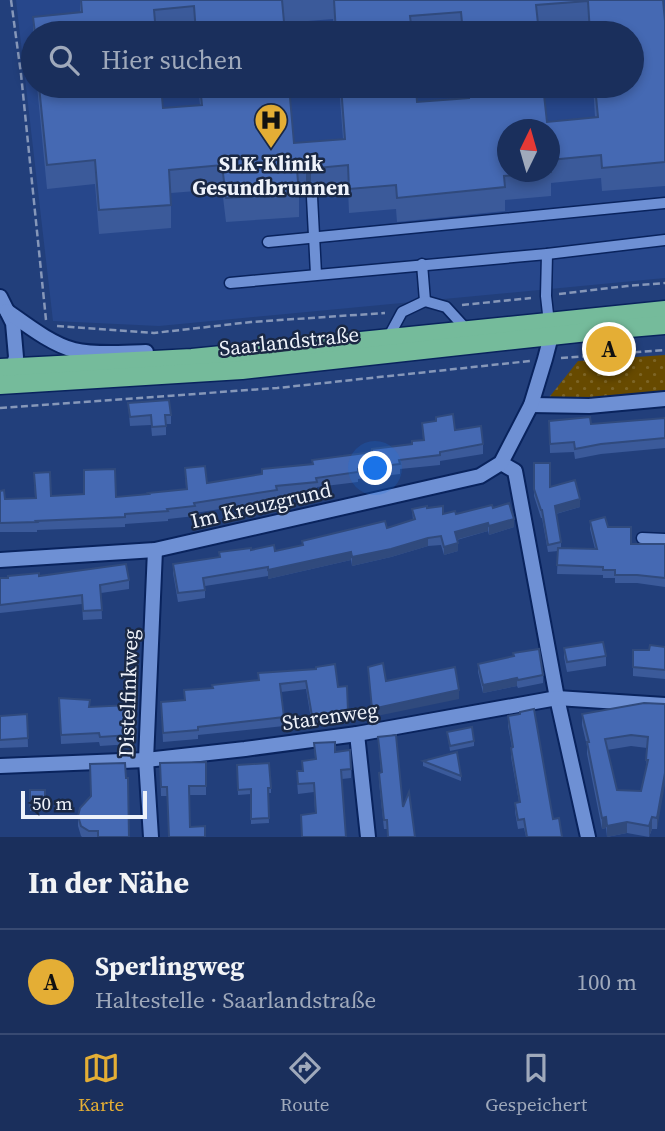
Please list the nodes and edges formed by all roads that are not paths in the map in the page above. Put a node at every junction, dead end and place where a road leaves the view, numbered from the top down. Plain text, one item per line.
1 (312, 197) dead end
2 (665, 203) edge
3 (665, 240) edge
4 (268, 242) dead end
5 (547, 254) junction
6 (422, 264) junction
7 (316, 274) junction
8 (230, 283) dead end
9 (0, 297) edge
10 (425, 300) junction
11 (665, 310) edge
12 (7, 311) junction
13 (665, 325) edge
14 (550, 329) junction
15 (467, 330) junction
16 (388, 338) junction
17 (192, 358) junction
18 (7, 368) edge
19 (0, 385) edge
20 (665, 398) edge
21 (531, 405) junction
22 (501, 463) junction
23 (642, 538) dead end
24 (665, 539) edge
25 (155, 550) junction
26 (0, 560) edge
27 (557, 698) junction
28 (665, 705) edge
29 (357, 734) junction
30 (146, 760) junction
31 (0, 766) edge
32 (152, 837) edge
33 (368, 837) edge
34 (588, 837) edge

1 - 7 lane
2 - 4 lane
3 - 5 lane
5 - 6 lane
5 - 14 lane
6 - 7 lane
6 - 10 lane
7 - 8 lane
9 - 12 street
10 - 15 lane
10 - 16 lane
11 - 14 main road, Saarlandstraße
12 - 17 street
12 - 18 street
13 - 14 main road, Saarlandstraße
14 - 15 main road, Saarlandstraße
14 - 19 main road, Saarlandstraße
14 - 21 street
15 - 16 main road, Saarlandstraße
16 - 17 main road, Saarlandstraße
17 - 18 main road, Saarlandstraße
18 - 19 street
20 - 21 street
21 - 22 street
22 - 25 street, Im Kreuzgrund
22 - 27 street
23 - 24 lane
25 - 26 street, Im Kreuzgrund
25 - 30 street, Distelfinkweg
27 - 28 street, Starenweg
27 - 29 street, Starenweg
27 - 34 street
29 - 30 street, Starenweg
29 - 33 street
30 - 31 street, Starenweg
30 - 32 street, Distelfinkweg

